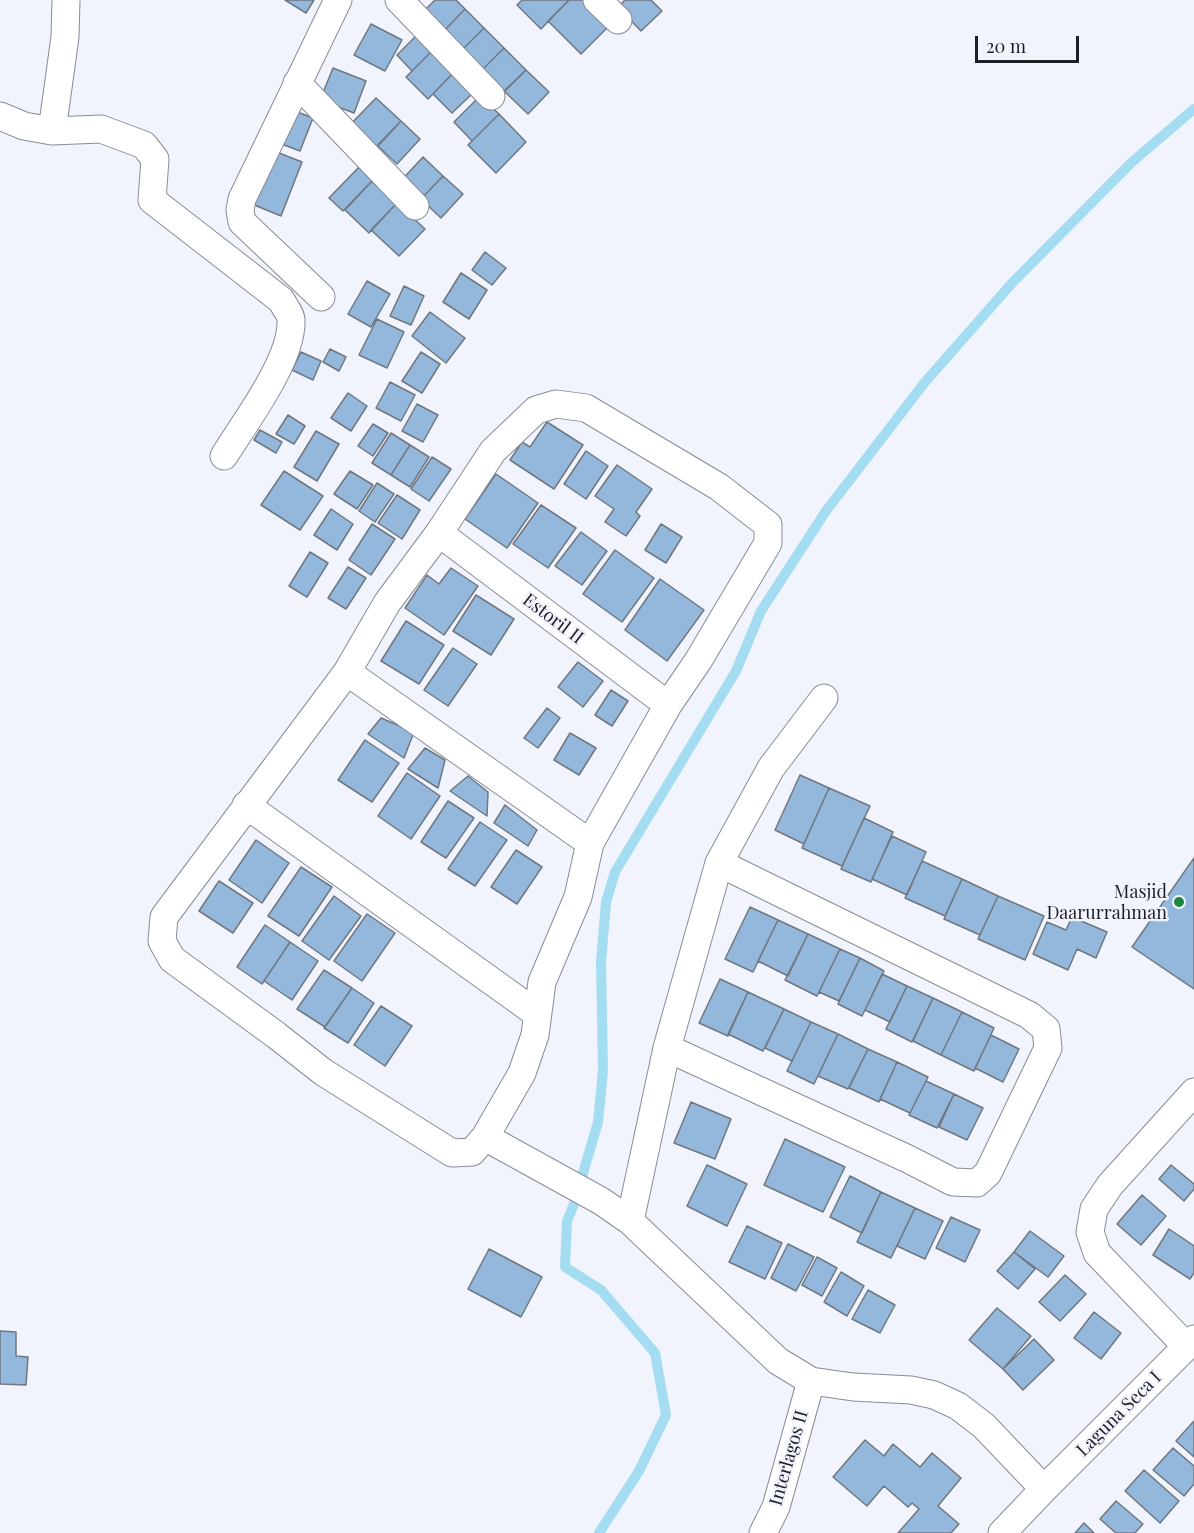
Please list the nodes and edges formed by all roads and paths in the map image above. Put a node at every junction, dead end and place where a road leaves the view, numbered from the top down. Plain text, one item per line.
1 (66, 0) edge
2 (338, 0) edge
3 (399, 0) edge
4 (597, 0) edge
5 (618, 20) dead end
6 (297, 82) junction
7 (491, 96) dead end
8 (0, 116) edge
9 (52, 131) junction
10 (415, 206) dead end
11 (321, 297) dead end
12 (224, 456) dead end
13 (439, 533) junction
14 (347, 672) junction
15 (824, 698) dead end
16 (668, 705) junction
17 (246, 805) junction
18 (590, 843) junction
19 (719, 863) junction
20 (537, 1013) junction
21 (667, 1048) junction
22 (1194, 1092) edge
23 (485, 1137) junction
24 (630, 1221) junction
25 (1190, 1343) edge
26 (811, 1381) junction
27 (1044, 1489) junction
28 (763, 1533) edge
29 (1002, 1533) edge

1 - 9 street
2 - 6 street
3 - 7 street
4 - 5 street
6 - 10 street
6 - 11 street
8 - 9 street
9 - 12 street
13 - 14 street
13 - 16 street, Estoril II
13 - 16 street
14 - 17 street
14 - 18 street
15 - 19 street
16 - 18 street
17 - 20 street
17 - 23 street
18 - 20 street
19 - 21 street
19 - 21 street
20 - 23 street
21 - 24 street
22 - 25 street
23 - 24 street
24 - 26 street
25 - 27 street, Laguna Seca I
26 - 27 street
26 - 28 street, Interlagos II
27 - 29 street, Laguna Seca I

